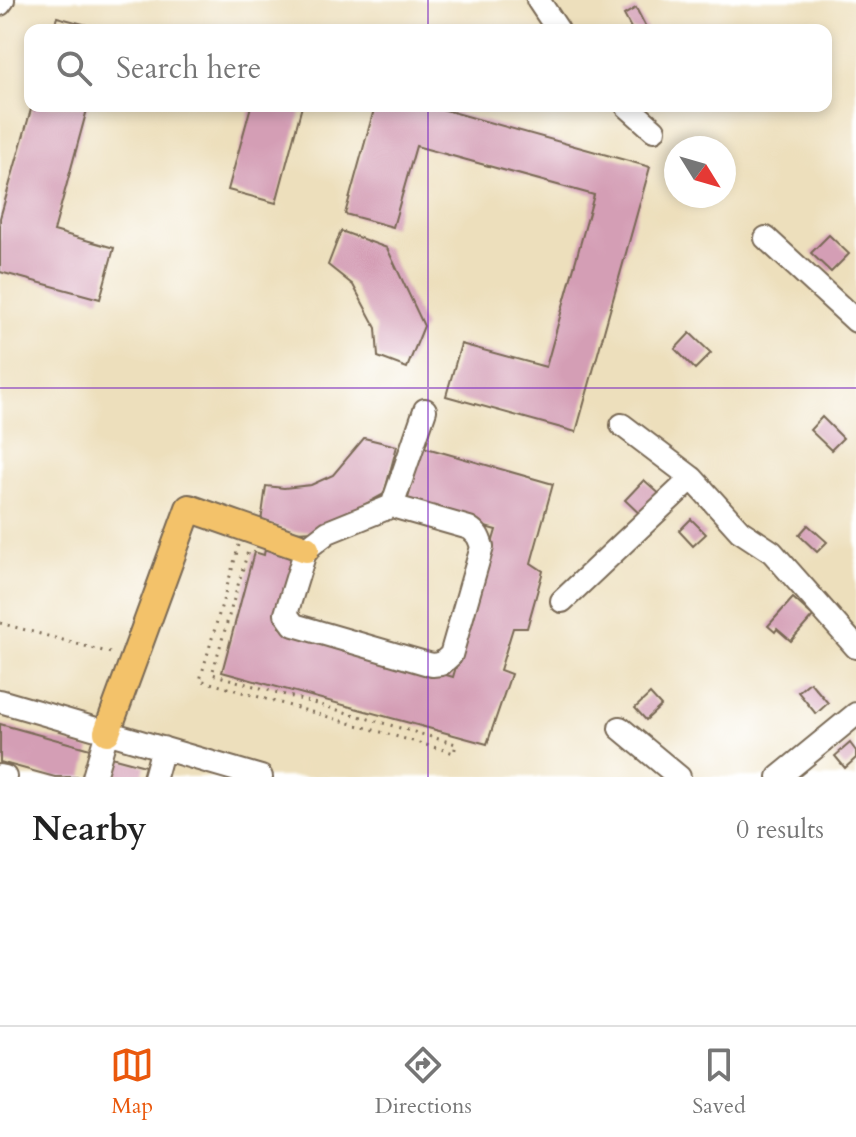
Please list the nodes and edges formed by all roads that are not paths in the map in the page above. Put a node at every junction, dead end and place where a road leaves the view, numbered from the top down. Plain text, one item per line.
1 (538, 0) edge
2 (554, 24) edge
3 (634, 112) edge
4 (654, 130) dead end
5 (766, 238) dead end
6 (856, 321) edge
7 (425, 410) dead end
8 (622, 425) dead end
9 (692, 478) junction
10 (392, 506) junction
11 (306, 549) junction
12 (562, 601) dead end
13 (856, 647) edge
14 (0, 701) edge
15 (856, 714) edge
16 (620, 728) dead end
17 (107, 732) junction
18 (163, 748) junction
19 (235, 773) edge
20 (94, 777) edge
21 (155, 777) edge
22 (261, 777) edge
23 (679, 777) edge
24 (779, 777) edge

1 - 2 street
3 - 4 street
5 - 6 street
7 - 10 street
8 - 9 street
9 - 12 street
9 - 13 street
10 - 11 street
10 - 11 street
11 - 17 main road
14 - 17 street
15 - 24 street
16 - 23 street
17 - 18 street
17 - 20 street
18 - 19 street
18 - 21 street
19 - 22 street

